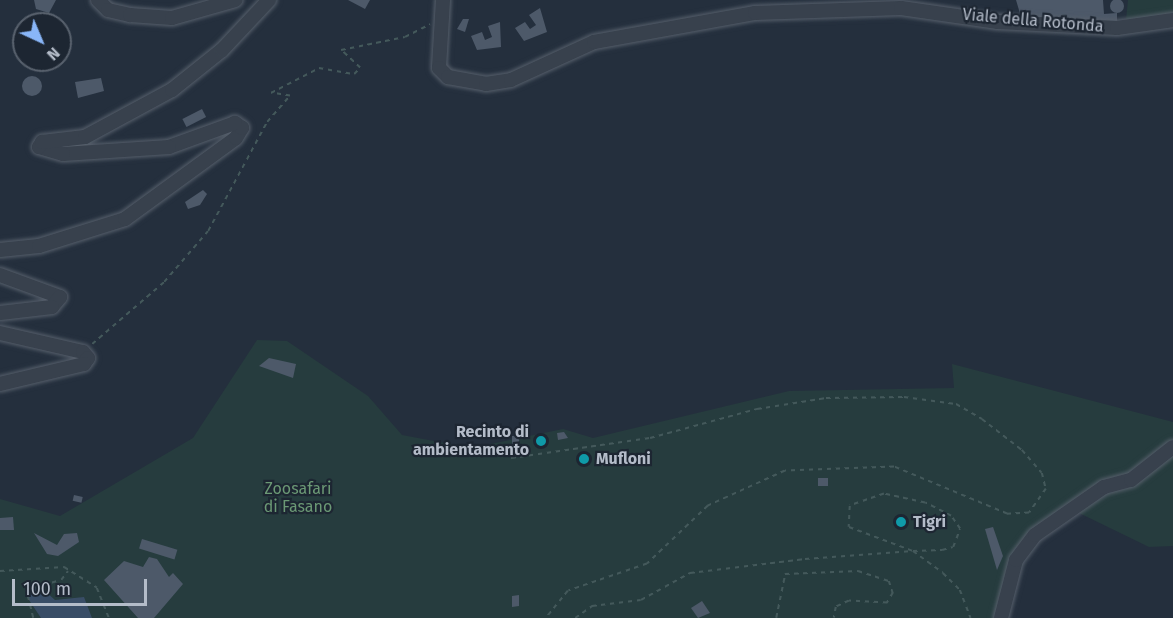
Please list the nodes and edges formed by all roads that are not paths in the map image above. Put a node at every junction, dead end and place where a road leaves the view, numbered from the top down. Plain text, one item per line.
1 (98, 0) edge
2 (235, 0) edge
3 (269, 0) edge
4 (444, 6) edge
5 (1173, 20) edge
6 (0, 250) edge
7 (0, 275) edge
8 (0, 313) edge
9 (0, 333) edge
10 (0, 384) edge
11 (1173, 447) edge
12 (1001, 618) edge

1 - 2 street
3 - 6 street
4 - 5 street, Viale della Rotonda
7 - 8 street
9 - 10 street
11 - 12 street

